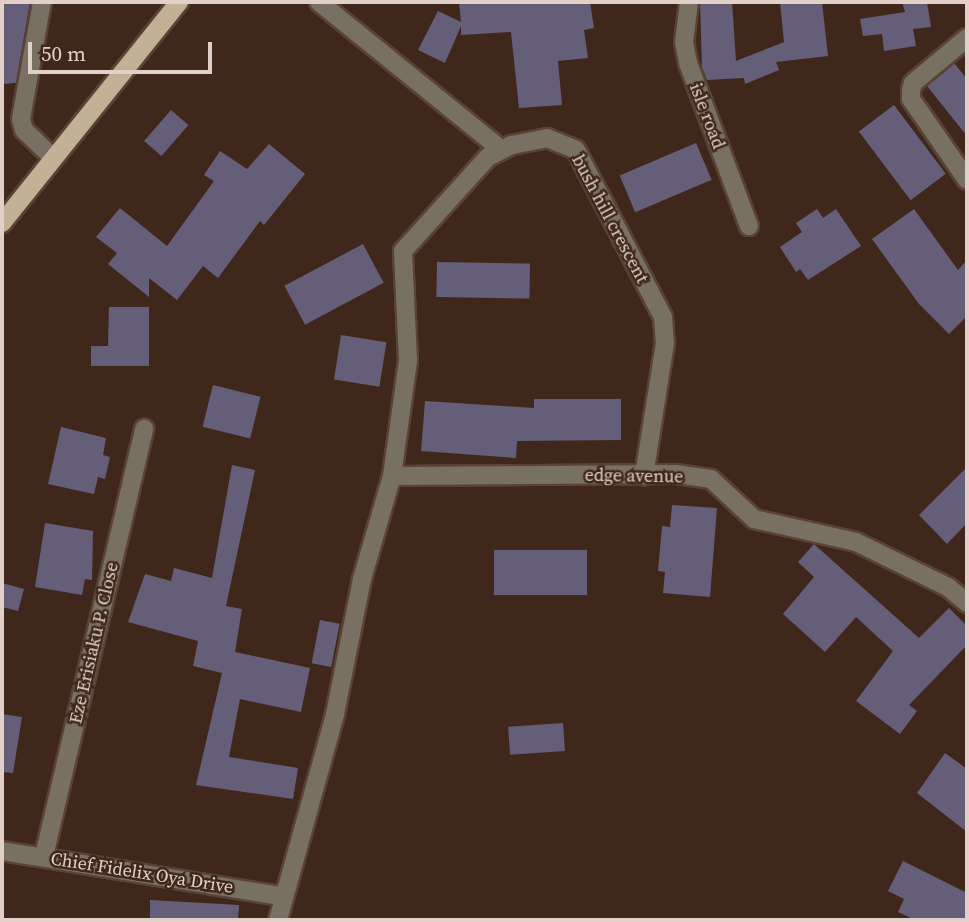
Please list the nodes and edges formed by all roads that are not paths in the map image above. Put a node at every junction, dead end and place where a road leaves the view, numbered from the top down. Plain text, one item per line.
1 (42, 2) edge
2 (179, 2) edge
3 (319, 2) edge
4 (689, 2) edge
5 (967, 38) edge
6 (502, 150) junction
7 (52, 157) junction
8 (967, 180) edge
9 (2, 223) edge
10 (750, 226) dead end
11 (144, 429) dead end
12 (644, 475) junction
13 (391, 476) junction
14 (967, 603) edge
15 (2, 851) edge
16 (44, 856) junction
17 (281, 896) junction
18 (278, 920) edge

1 - 7 street
2 - 7 main road
3 - 6 street
4 - 10 street, isle road
5 - 8 street
6 - 12 street, bush hill crescent
6 - 13 street, bush hill crescent
7 - 9 main road
11 - 16 street, Eze Erisiaku P. Close
12 - 13 street, edge avenue
12 - 14 street, edge avenue
13 - 17 street, bush hill crescent
15 - 16 street, Chief Fidelix Oya Drive
16 - 17 street, Chief Fidelix Oya Drive
17 - 18 street, bush hill crescent

